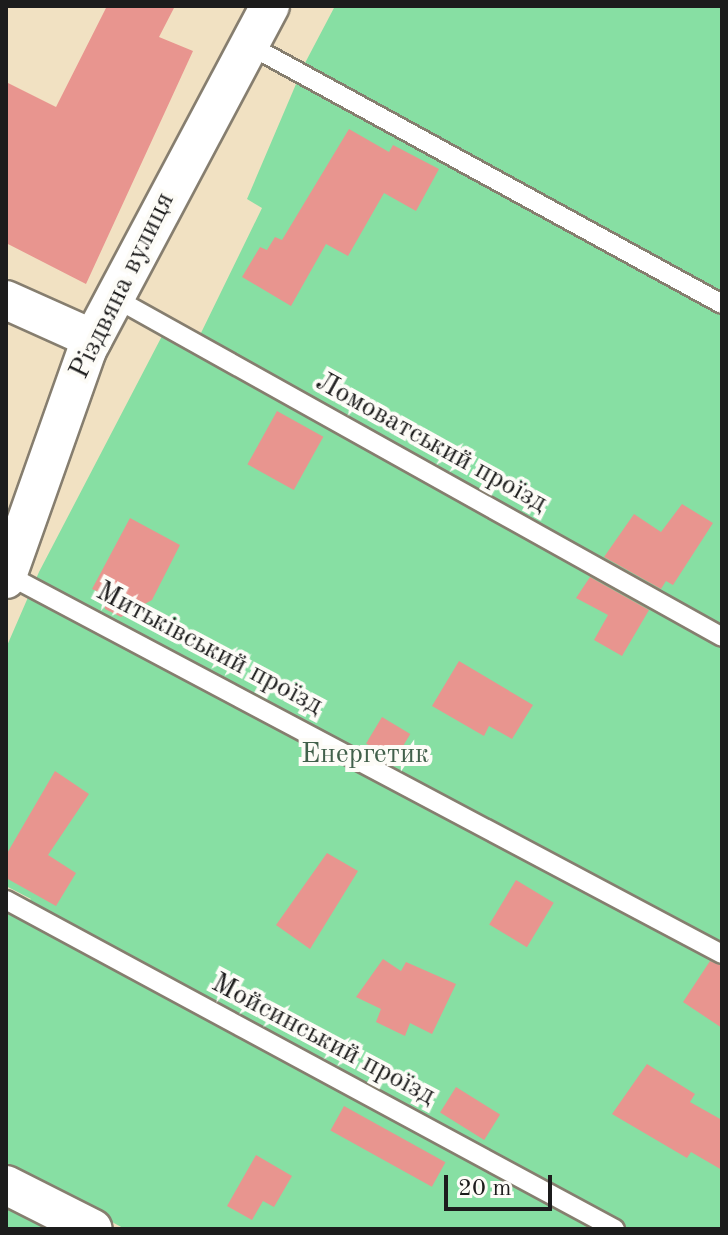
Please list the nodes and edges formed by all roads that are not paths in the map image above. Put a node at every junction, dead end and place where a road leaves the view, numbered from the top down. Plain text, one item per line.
1 (270, 6) edge
2 (249, 45) junction
3 (113, 297) junction
4 (6, 300) edge
5 (722, 304) edge
6 (93, 339) junction
7 (7, 577) edge
8 (722, 637) edge
9 (6, 900) edge
10 (722, 954) edge
11 (6, 1185) edge
12 (93, 1229) edge
13 (615, 1229) edge

1 - 2 street, Різдвяна вулиця
2 - 3 street, Різдвяна вулиця
2 - 5 lane
3 - 6 street, Різдвяна вулиця
3 - 8 lane, Ломоватський проїзд
4 - 6 street
6 - 7 street, Різдвяна вулиця
7 - 10 lane, Митьківський проїзд
9 - 13 lane, Мойсинський проїзд
11 - 12 street

